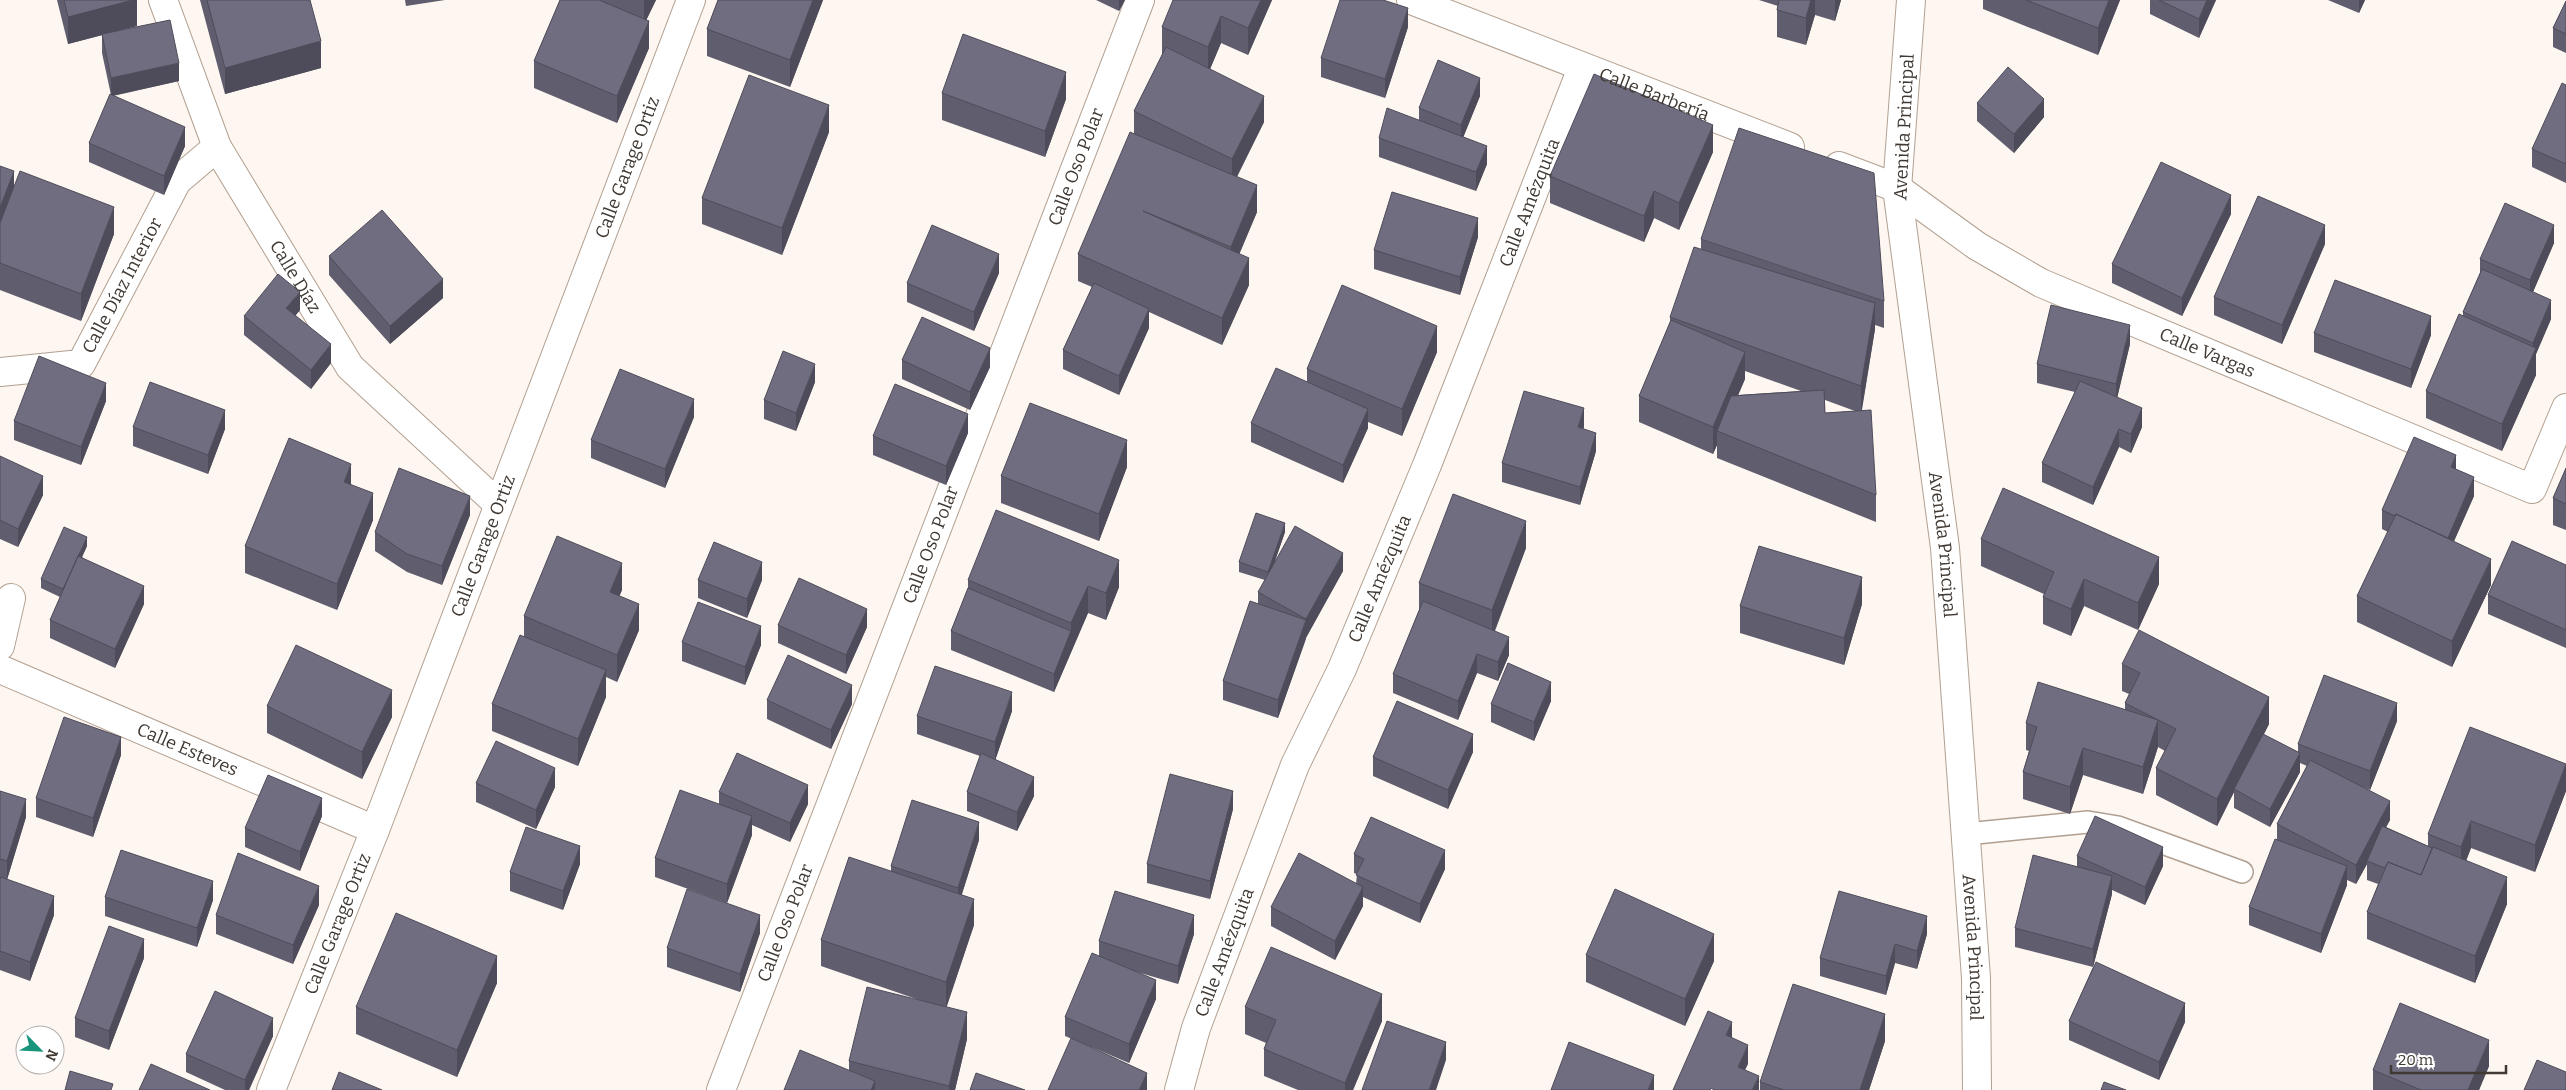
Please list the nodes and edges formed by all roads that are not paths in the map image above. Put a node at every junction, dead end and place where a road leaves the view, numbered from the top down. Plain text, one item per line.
1 (163, 0) edge
2 (691, 0) edge
3 (1140, 0) edge
4 (1411, 0) edge
5 (1911, 0) edge
6 (1582, 68) junction
7 (217, 147) junction
8 (1898, 188) junction
9 (0, 372) edge
10 (2566, 408) edge
11 (498, 504) junction
12 (11, 598) dead end
13 (0, 646) edge
14 (0, 669) edge
15 (375, 830) junction
16 (1966, 834) junction
17 (2242, 872) dead end
18 (271, 1090) edge
19 (721, 1090) edge
20 (1179, 1090) edge
21 (1977, 1090) edge

1 - 7 street, Calle Díaz
2 - 11 street, Calle Garage Ortiz
3 - 19 street, Calle Oso Polar
4 - 6 street, Calle Barbería
5 - 8 street, Avenida Principal
6 - 8 street, Calle Barbería
6 - 20 street, Calle Amézquita
7 - 9 street, Calle Díaz Interior
7 - 11 street, Calle Díaz
8 - 10 street, Calle Vargas
8 - 16 street, Avenida Principal
11 - 15 street, Calle Garage Ortiz
12 - 13 street
14 - 15 street, Calle Esteves
15 - 18 street, Calle Garage Ortiz
16 - 17 lane
16 - 21 street, Avenida Principal

